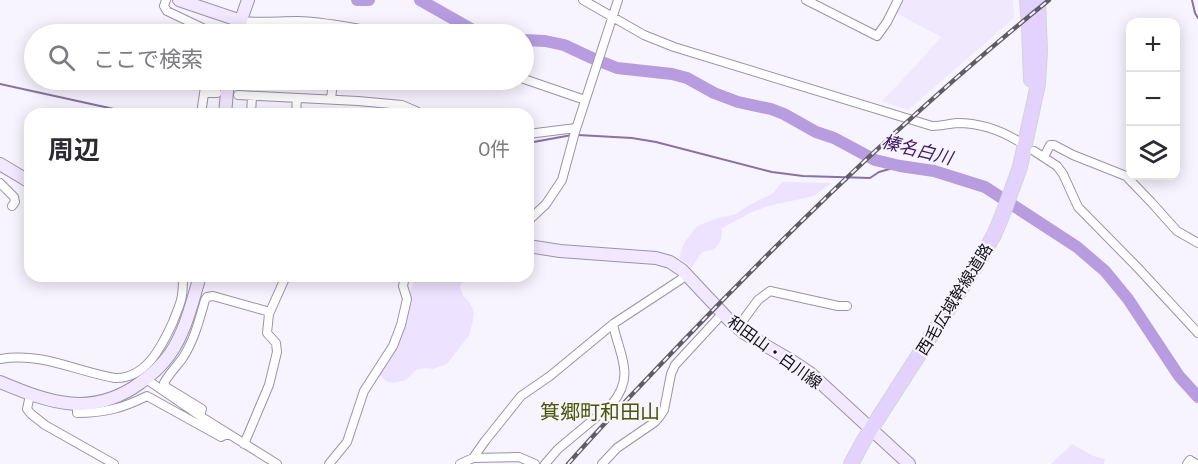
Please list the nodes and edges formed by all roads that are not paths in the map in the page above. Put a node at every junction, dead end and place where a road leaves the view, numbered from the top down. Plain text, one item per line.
1 (166, 0) edge
2 (179, 0) edge
3 (248, 0) edge
4 (583, 0) edge
5 (618, 0) edge
6 (806, 0) edge
7 (898, 0) edge
8 (1027, 0) edge
9 (1038, 0) edge
10 (613, 19) junction
11 (241, 21) junction
12 (194, 24) edge
13 (240, 24) edge
14 (338, 24) edge
15 (534, 82) edge
16 (204, 90) edge
17 (227, 90) edge
18 (332, 90) edge
19 (204, 93) junction
20 (217, 93) dead end
21 (238, 95) dead end
22 (252, 96) junction
23 (586, 97) junction
24 (297, 98) junction
25 (331, 100) junction
26 (387, 104) junction
27 (202, 108) edge
28 (226, 108) edge
29 (251, 108) edge
30 (296, 108) edge
31 (387, 108) edge
32 (409, 108) edge
33 (1030, 121) junction
34 (575, 133) junction
35 (534, 134) edge
36 (1018, 141) dead end
37 (1034, 151) dead end
38 (1044, 157) junction
39 (1, 165) edge
40 (24, 178) edge
41 (0, 181) edge
42 (12, 206) dead end
43 (534, 215) edge
44 (1198, 243) edge
45 (534, 247) edge
46 (686, 275) junction
47 (183, 282) edge
48 (198, 282) edge
49 (283, 282) edge
50 (404, 282) edge
51 (847, 306) dead end
52 (270, 312) junction
53 (723, 314) junction
54 (613, 324) junction
55 (738, 327) junction
56 (1198, 333) edge
57 (0, 358) edge
58 (146, 379) junction
59 (0, 382) edge
60 (30, 395) junction
61 (77, 404) junction
62 (200, 416) junction
63 (871, 430) junction
64 (227, 434) junction
65 (244, 444) junction
66 (473, 458) junction
67 (273, 463) edge
68 (114, 464) edge
69 (332, 464) edge
70 (460, 464) edge
71 (535, 464) edge
72 (545, 464) edge
73 (602, 464) edge
74 (851, 464) edge
75 (909, 464) edge
76 (1187, 464) edge
77 (1196, 464) edge

1 - 12 street
2 - 11 street
3 - 11 street
4 - 10 street
5 - 10 street
6 - 7 street
8 - 33 main road, 西毛広域幹線道路
9 - 33 main road, 西毛広域幹線道路
10 - 23 street
10 - 36 street
11 - 13 street
11 - 14 street
15 - 23 street
16 - 19 street
17 - 28 street
18 - 25 street
19 - 20 street
19 - 27 street
21 - 22 street
22 - 24 street
22 - 29 street
23 - 34 street
24 - 25 street
24 - 30 street
25 - 26 street
26 - 31 street
26 - 32 street
33 - 63 main road, 西毛広域幹線道路
34 - 35 street
34 - 43 street
37 - 38 street
38 - 44 street
38 - 56 street
39 - 40 street
39 - 41 street
41 - 42 street
45 - 46 street, 和田山・白川線
46 - 53 street, 和田山・白川線
46 - 54 street
47 - 57 street
48 - 58 street
49 - 52 street
50 - 69 street
51 - 55 street
52 - 62 street
52 - 65 street
53 - 55 street, 和田山・白川線
53 - 73 street
54 - 66 street
54 - 72 street
55 - 63 street, 和田山・白川線
58 - 61 street
58 - 62 street
59 - 60 street
60 - 61 street
60 - 68 street
61 - 64 street
62 - 64 street
63 - 74 main road, 西毛広域幹線道路
63 - 75 street, 和田山・白川線
64 - 65 street
65 - 67 street
66 - 70 street
66 - 71 street
76 - 77 street

